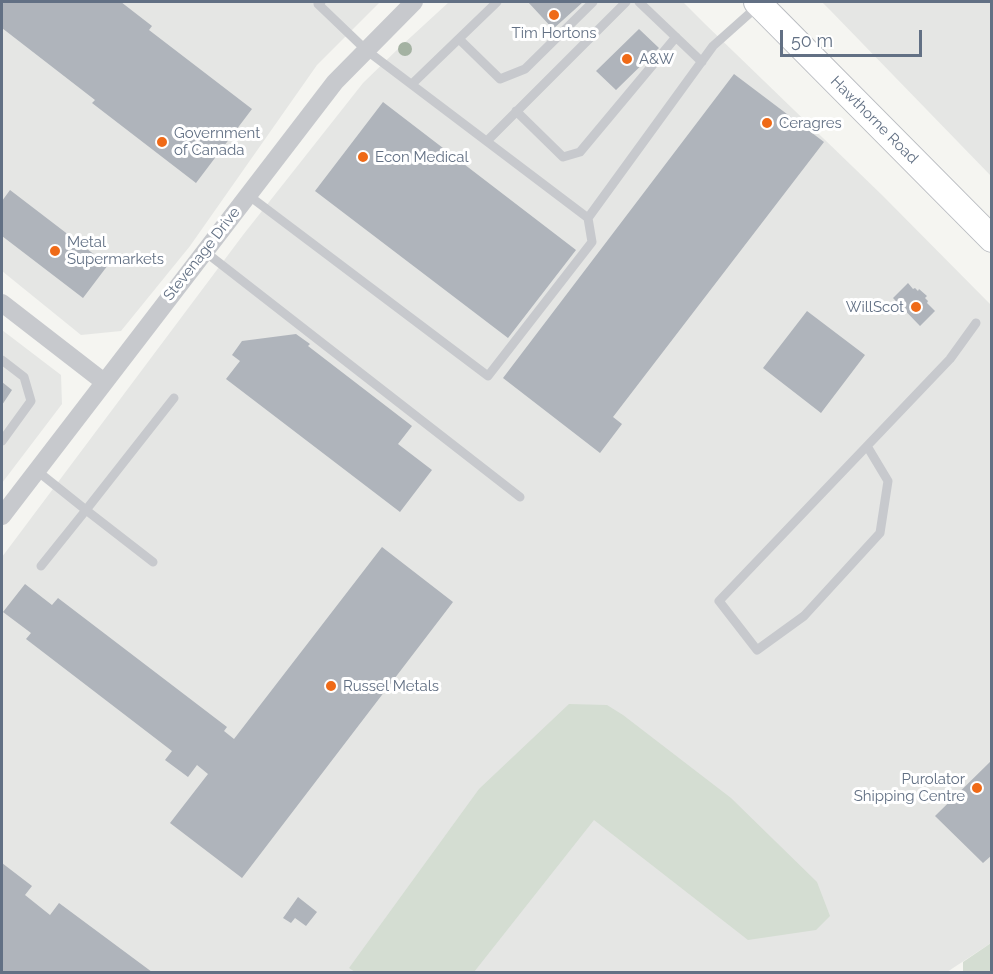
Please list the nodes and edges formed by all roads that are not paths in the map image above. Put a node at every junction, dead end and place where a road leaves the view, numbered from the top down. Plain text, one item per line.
1 (321, 2) edge
2 (414, 2) edge
3 (497, 2) edge
4 (593, 2) edge
5 (626, 2) edge
6 (639, 2) edge
7 (758, 3) edge
8 (676, 38) junction
9 (459, 39) junction
10 (366, 50) junction
11 (702, 62) junction
12 (412, 84) junction
13 (516, 111) junction
14 (487, 141) junction
15 (248, 195) junction
16 (588, 218) junction
17 (992, 239) edge
18 (204, 251) junction
19 (2, 303) edge
20 (976, 323) dead end
21 (2, 360) edge
22 (104, 382) junction
23 (174, 398) dead end
24 (2, 441) edge
25 (867, 446) junction
26 (36, 470) junction
27 (520, 497) dead end
28 (86, 510) junction
29 (2, 516) edge
30 (153, 562) dead end
31 (41, 566) dead end

1 - 10 lane
2 - 10 street, Stevenage Drive
3 - 9 lane
4 - 9 lane
5 - 13 lane
6 - 8 lane
7 - 11 lane
7 - 17 main road, Hawthorne Road
8 - 11 lane
8 - 13 lane
9 - 12 lane
10 - 12 lane
10 - 15 street, Stevenage Drive
11 - 16 lane
12 - 14 lane
13 - 14 lane
14 - 16 lane
15 - 16 lane
15 - 18 street, Stevenage Drive
18 - 22 street, Stevenage Drive
18 - 27 lane
19 - 22 street
20 - 25 lane
21 - 24 lane
22 - 26 street, Stevenage Drive
23 - 28 lane
25 - 25 lane
26 - 28 lane
26 - 29 street, Stevenage Drive
28 - 30 lane
28 - 31 lane

